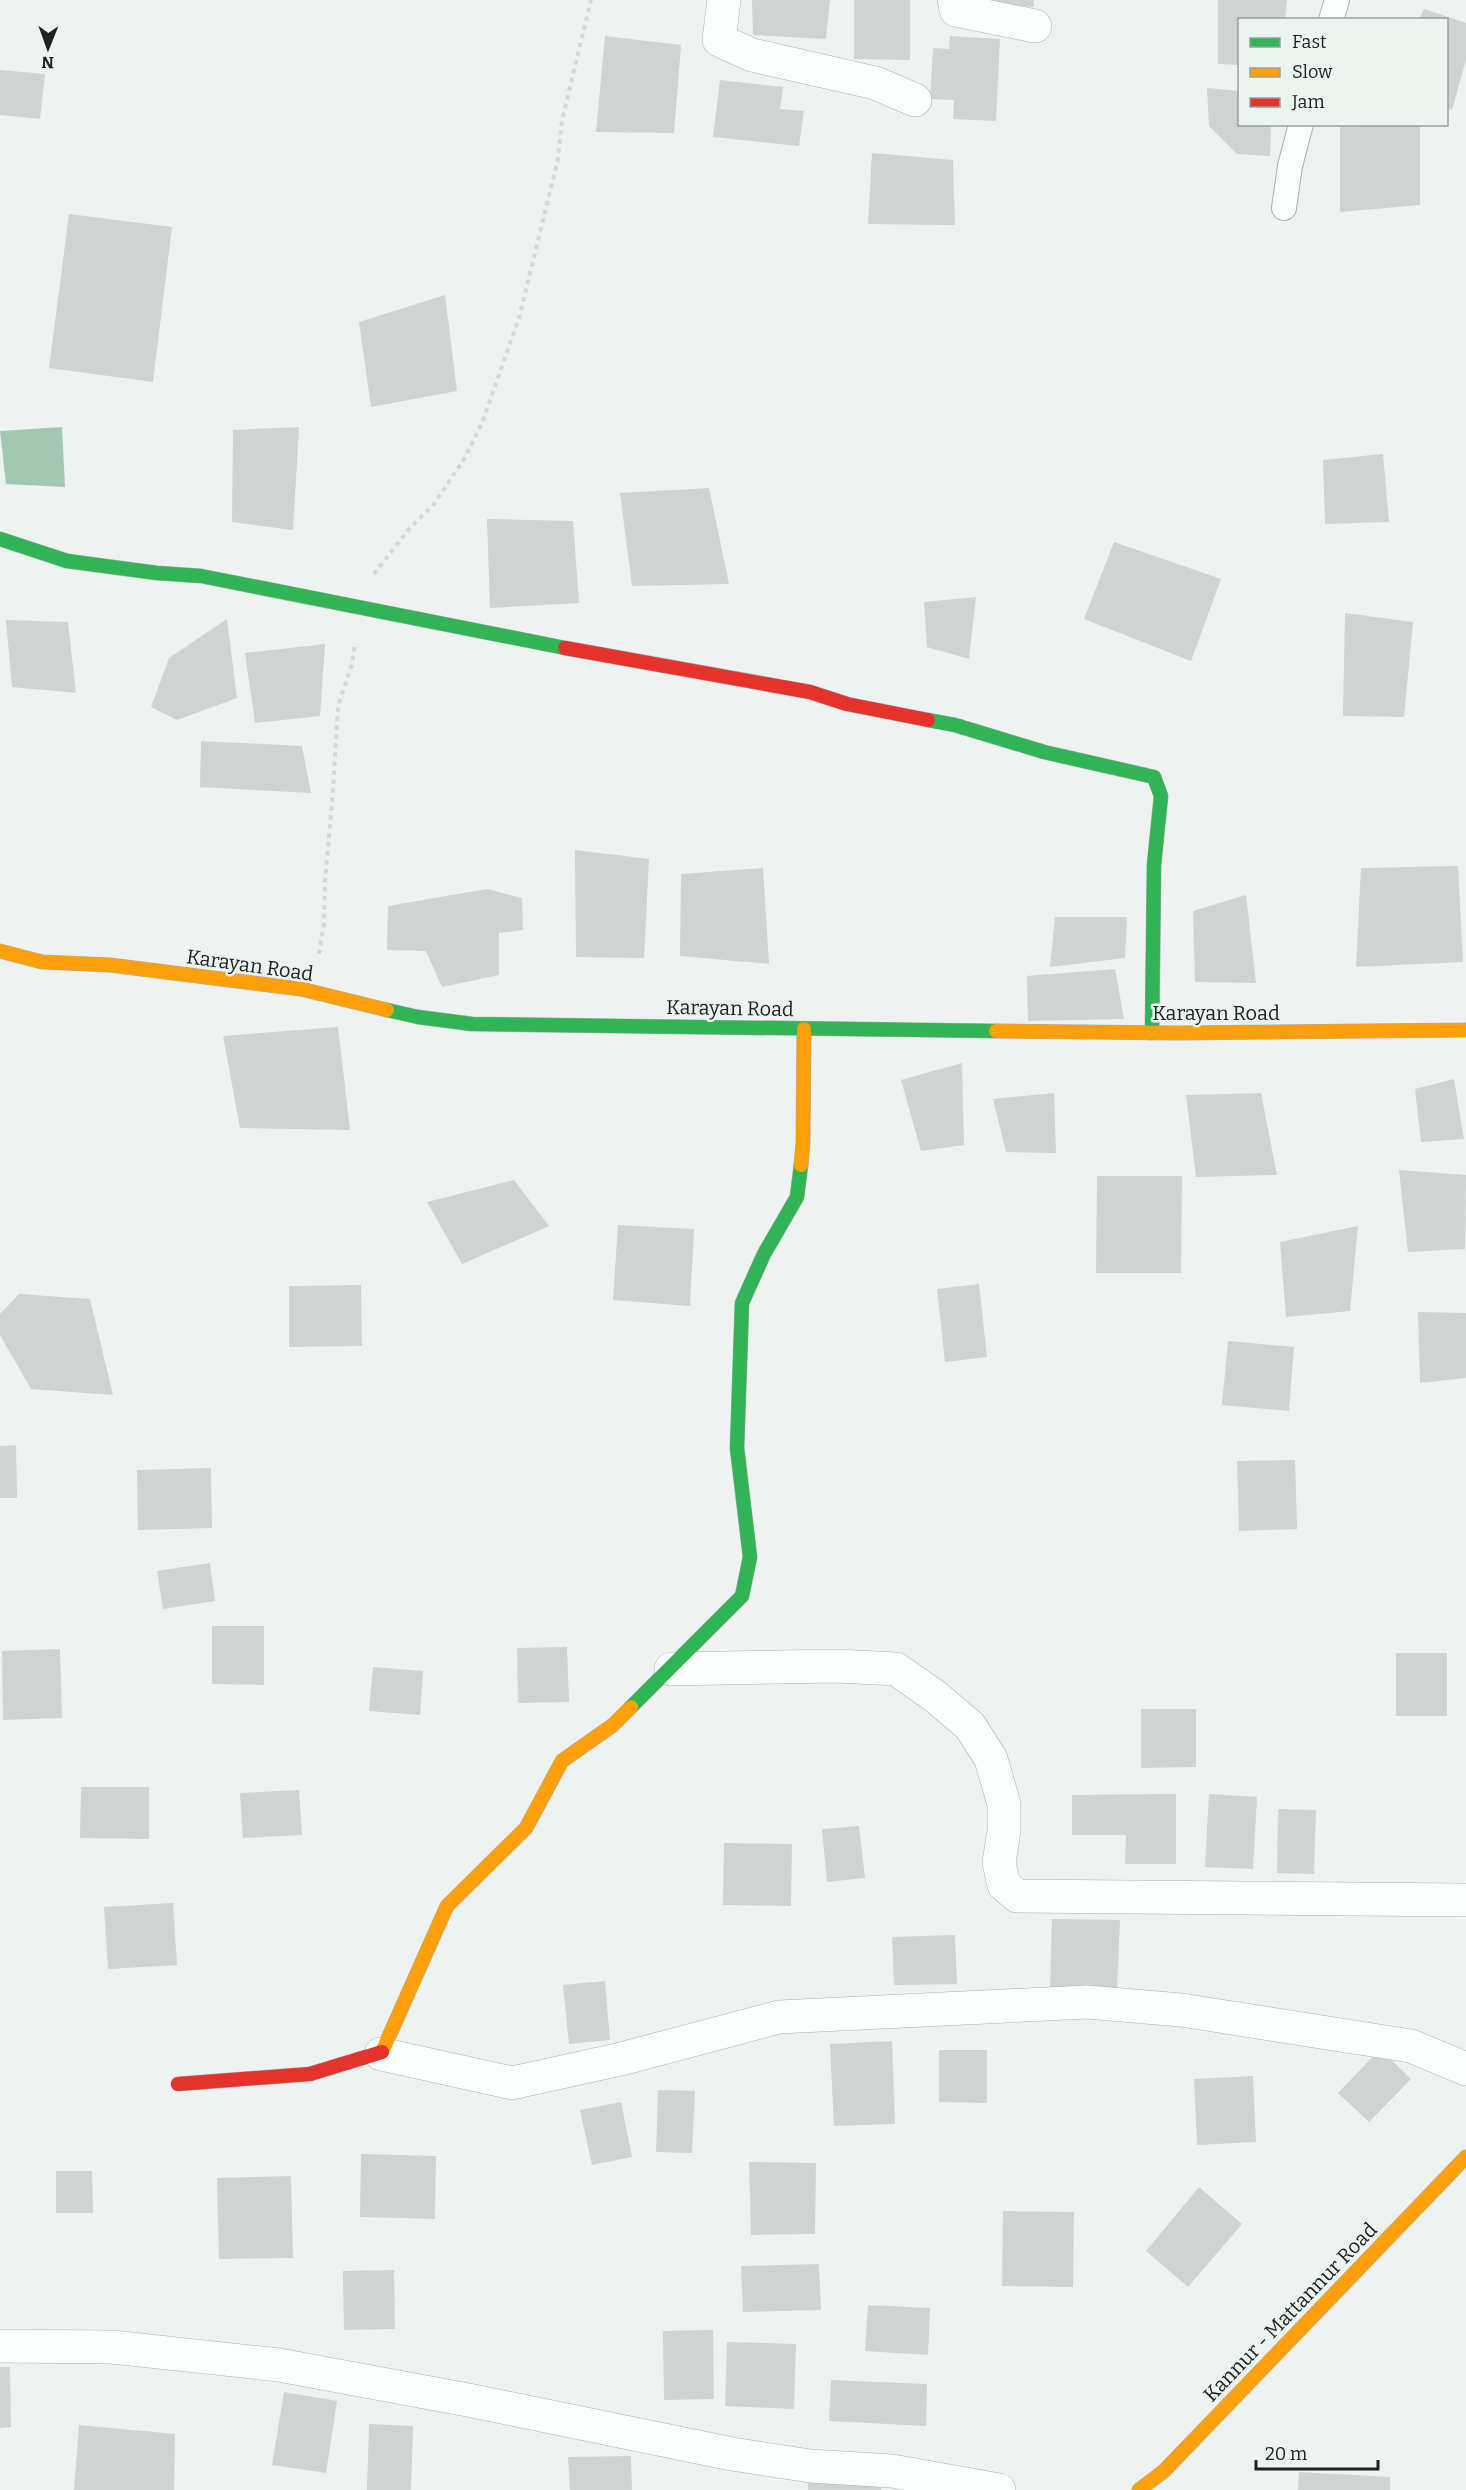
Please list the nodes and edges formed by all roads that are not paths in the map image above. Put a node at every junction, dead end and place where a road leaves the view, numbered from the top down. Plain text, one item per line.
1 (724, 0) edge
2 (954, 0) edge
3 (1337, 0) edge
4 (1332, 18) edge
5 (1035, 26) dead end
6 (915, 100) dead end
7 (1300, 126) edge
8 (1284, 208) dead end
9 (0, 539) edge
10 (0, 951) edge
11 (804, 1029) junction
12 (1466, 1030) edge
13 (1152, 1033) junction
14 (671, 1669) junction
15 (1466, 1899) edge
16 (381, 2054) junction
17 (1466, 2069) edge
18 (178, 2084) dead end
19 (1466, 2157) edge
20 (0, 2346) edge
21 (999, 2490) edge
22 (1139, 2490) edge

1 - 6 street
2 - 5 street
3 - 4 lane
7 - 8 lane
9 - 13 street
10 - 11 street, Karayan Road
11 - 13 street, Karayan Road
11 - 14 street
12 - 13 street, Karayan Road
14 - 15 street
14 - 16 street
16 - 17 street
16 - 18 street
19 - 22 street, Kannur - Mattannur Road
20 - 21 street

